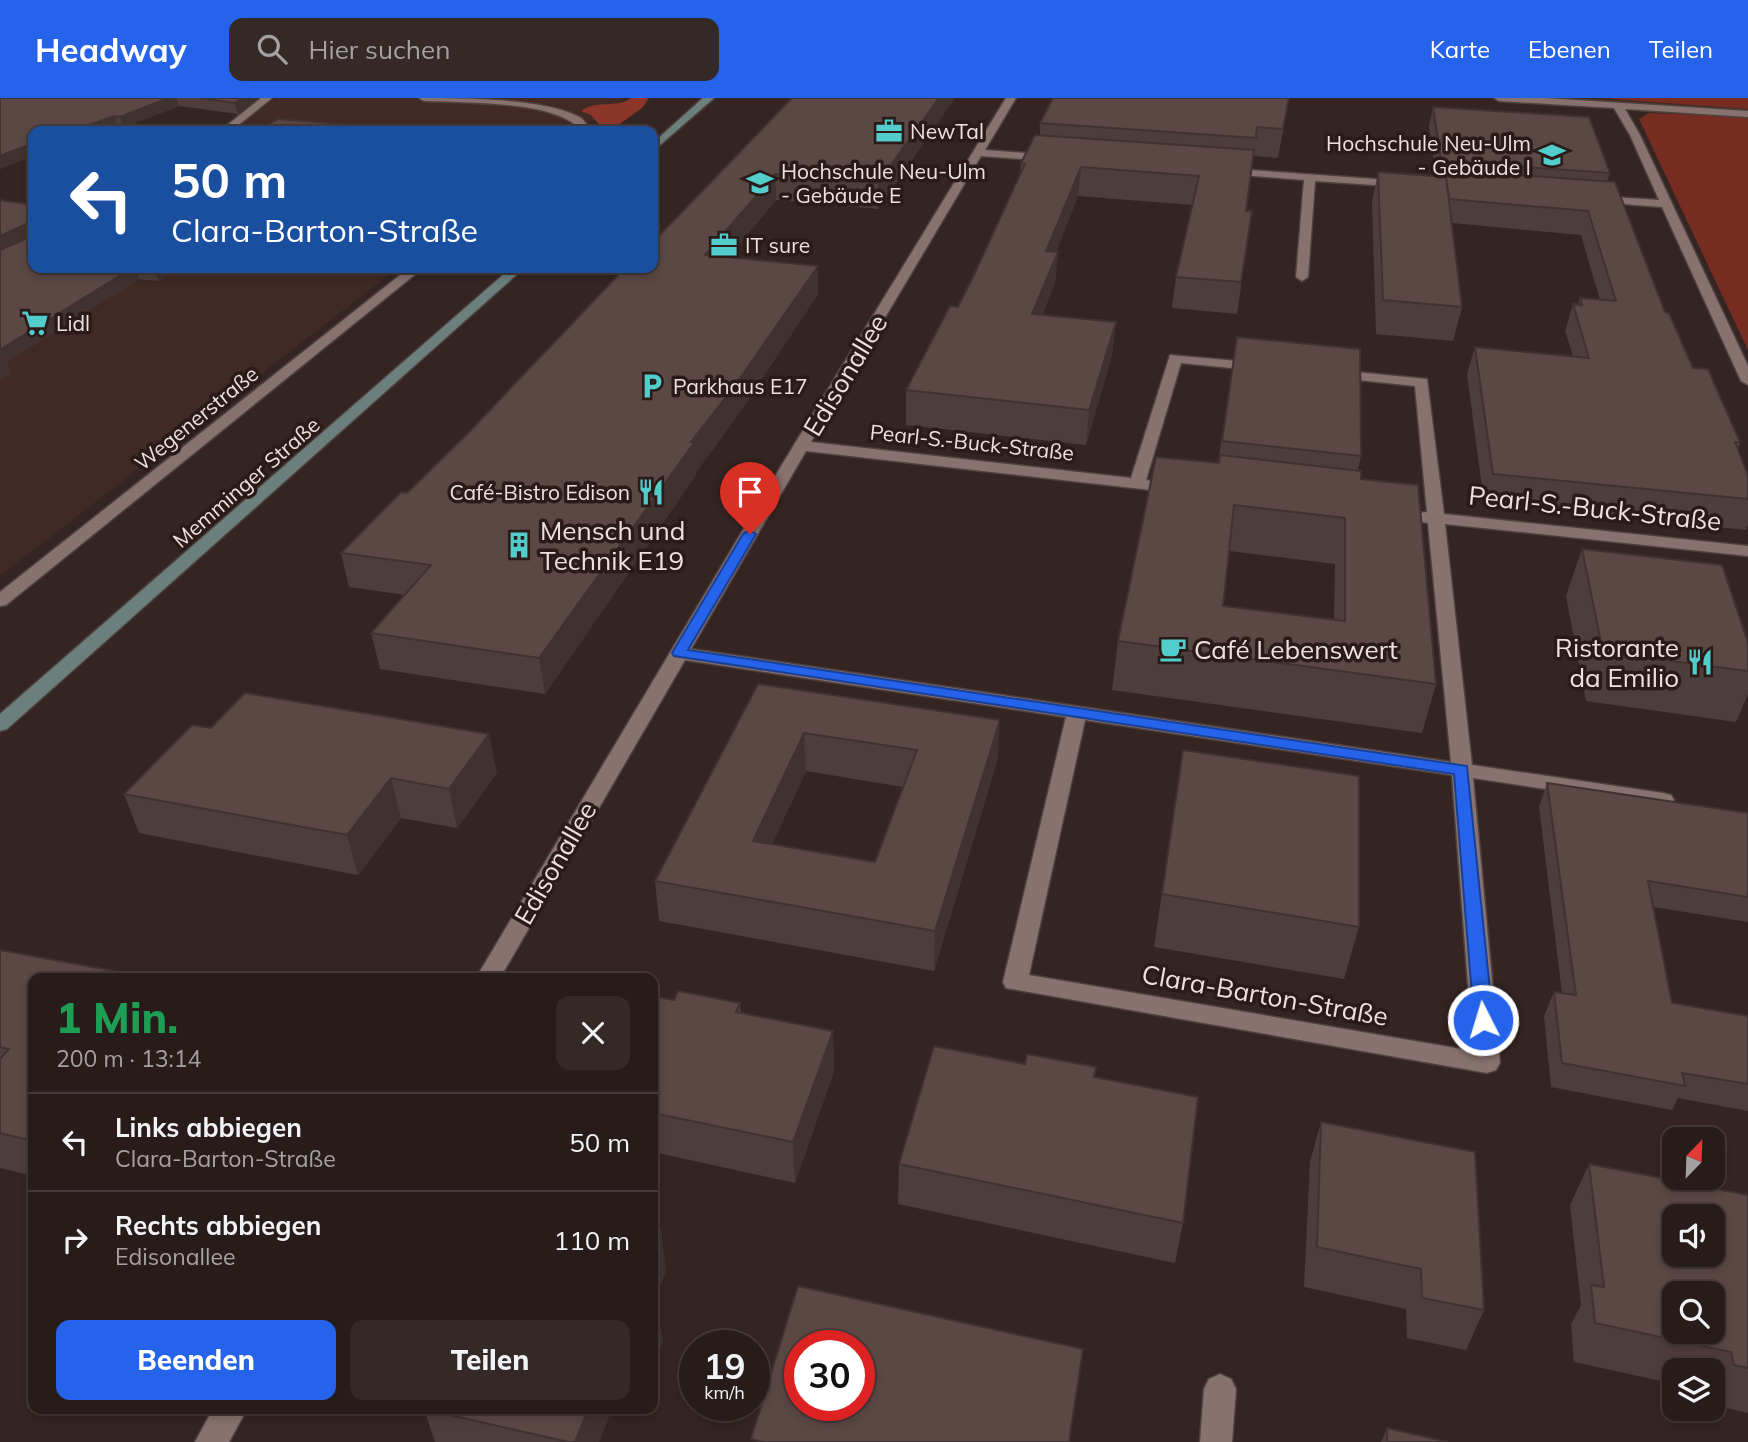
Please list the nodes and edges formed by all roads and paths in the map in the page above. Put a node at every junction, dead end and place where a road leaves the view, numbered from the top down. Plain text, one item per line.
1 (267, 98) edge
2 (424, 98) edge
3 (709, 98) edge
4 (1011, 98) edge
5 (1499, 98) edge
6 (1618, 106) junction
7 (1748, 114) edge
8 (231, 126) edge
9 (585, 126) edge
10 (658, 144) edge
11 (979, 153) junction
12 (1060, 159) edge
13 (1209, 170) edge
14 (1310, 177) junction
15 (1412, 185) edge
16 (1586, 198) edge
17 (1667, 204) junction
18 (411, 273) edge
19 (512, 273) edge
20 (1302, 277) dead end
21 (1271, 368) edge
22 (1326, 373) edge
23 (1748, 381) edge
24 (802, 446) junction
25 (1137, 484) junction
26 (1165, 487) edge
27 (1409, 515) edge
28 (1436, 518) junction
29 (1748, 551) edge
30 (0, 601) edge
31 (680, 653) junction
32 (1077, 712) junction
33 (0, 725) edge
34 (1462, 770) junction
35 (1684, 804) edge
36 (491, 973) edge
37 (1220, 1389) dead end
38 (228, 1414) edge
39 (211, 1442) edge
40 (1216, 1442) edge

1 - 8 street
2 - 9 street
3 - 10 main road
4 - 11 street, Edisonallee
5 - 6 street
6 - 7 street
6 - 17 street
11 - 12 street
11 - 24 street, Edisonallee
13 - 14 street
14 - 15 street
14 - 20 street
16 - 17 street
17 - 23 street
18 - 30 street, Wegenerstraße
19 - 33 main road, Memminger Straße
21 - 25 street
22 - 28 street, Pearl-S.-Buck-Straße
24 - 25 street, Pearl-S.-Buck-Straße
24 - 31 street, Edisonallee
25 - 26 street, Pearl-S.-Buck-Straße
27 - 28 street, Pearl-S.-Buck-Straße
28 - 29 street, Pearl-S.-Buck-Straße
28 - 34 street, Pearl-S.-Buck-Straße
31 - 32 street
31 - 36 street, Edisonallee
32 - 34 street
32 - 34 street, Clara-Barton-Straße
34 - 35 street
37 - 40 street
38 - 39 street

